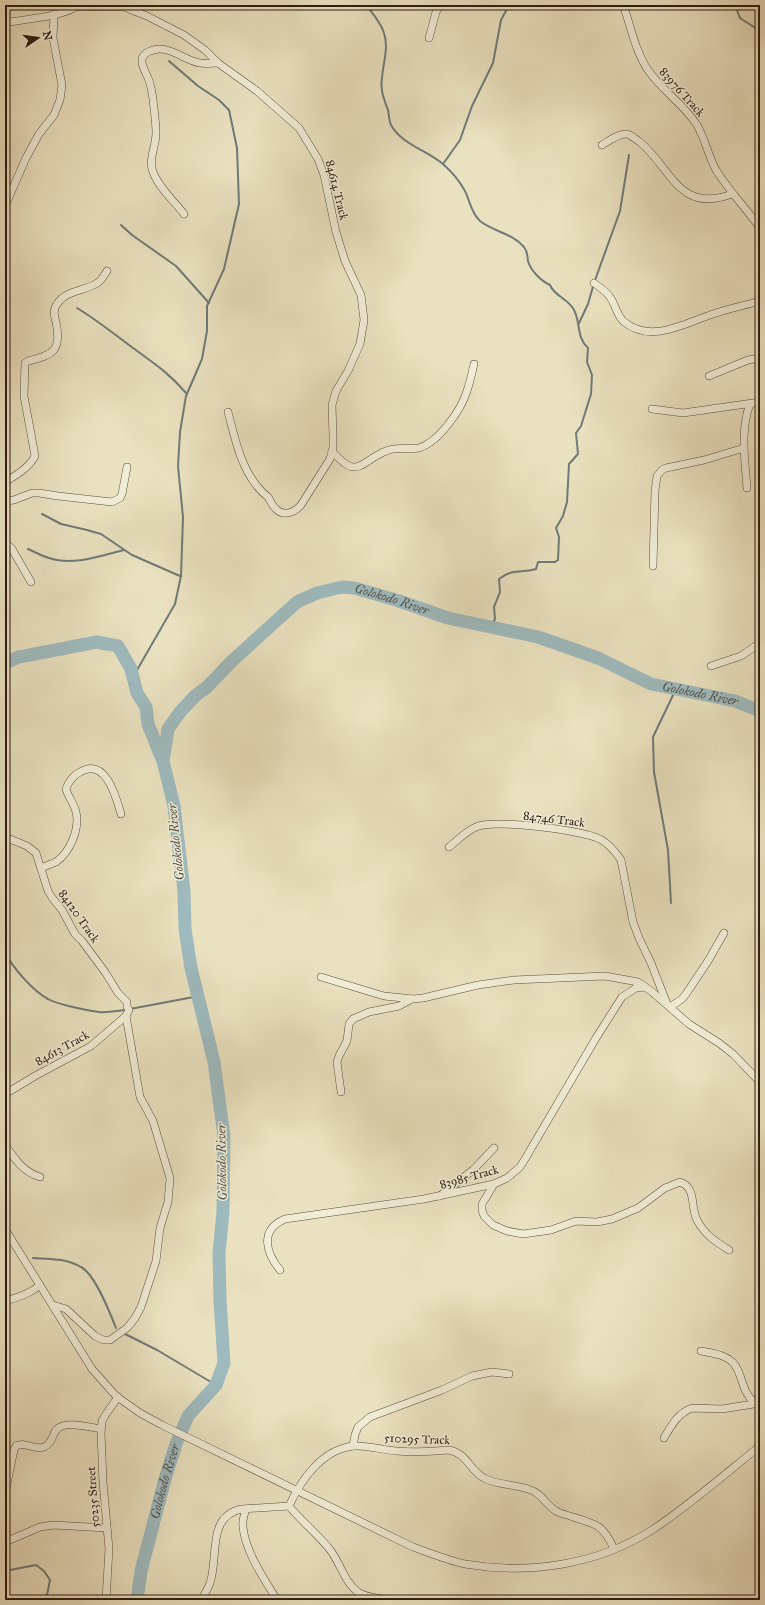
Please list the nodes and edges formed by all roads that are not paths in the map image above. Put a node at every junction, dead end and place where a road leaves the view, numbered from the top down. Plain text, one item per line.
1 (440, 5) edge
2 (623, 5) edge
3 (77, 6) edge
4 (54, 14) junction
5 (5, 23) edge
6 (429, 38) dead end
7 (218, 63) junction
8 (602, 145) dead end
9 (732, 194) junction
10 (5, 206) edge
11 (184, 214) dead end
12 (757, 219) edge
13 (760, 228) edge
14 (107, 271) dead end
15 (594, 283) dead end
16 (760, 301) edge
17 (760, 358) edge
18 (474, 364) dead end
19 (709, 376) dead end
20 (760, 402) edge
21 (750, 404) junction
22 (652, 409) dead end
23 (228, 412) dead end
24 (744, 448) junction
25 (332, 451) junction
26 (127, 467) dead end
27 (5, 482) edge
28 (747, 488) dead end
29 (5, 501) edge
30 (5, 545) edge
31 (653, 566) dead end
32 (30, 582) dead end
33 (760, 643) edge
34 (711, 666) dead end
35 (121, 814) dead end
36 (5, 837) edge
37 (449, 847) dead end
38 (41, 868) junction
39 (724, 933) dead end
40 (321, 978) dead end
41 (645, 987) junction
42 (412, 999) junction
43 (668, 1006) junction
44 (126, 1016) junction
45 (760, 1082) edge
46 (341, 1092) dead end
47 (5, 1094) edge
48 (5, 1145) edge
49 (494, 1148) dead end
50 (40, 1177) dead end
51 (494, 1184) junction
52 (439, 1196) junction
53 (5, 1230) edge
54 (729, 1250) dead end
55 (280, 1270) dead end
56 (40, 1285) junction
57 (5, 1301) edge
58 (53, 1306) junction
59 (701, 1351) dead end
60 (509, 1374) dead end
61 (118, 1397) junction
62 (758, 1403) edge
63 (101, 1429) junction
64 (664, 1438) dead end
65 (353, 1446) junction
66 (760, 1446) edge
67 (296, 1490) junction
68 (5, 1493) edge
69 (289, 1506) junction
70 (246, 1509) junction
71 (107, 1528) junction
72 (5, 1542) edge
73 (614, 1549) junction
74 (106, 1600) edge
75 (201, 1600) edge
76 (277, 1600) edge
77 (390, 1600) edge

1 - 6 street
2 - 9 street, 83976 Track
3 - 4 street, 84614 Track
3 - 7 street, 84614 Track
4 - 5 street, 84614 Track
4 - 10 street
7 - 11 street
7 - 25 street, 84614 Track
8 - 9 street
9 - 12 street, 83976 Track
12 - 13 street, 83976 Track
14 - 27 street
15 - 16 street
17 - 19 street
18 - 25 street
20 - 21 street
21 - 22 street
21 - 24 street
23 - 25 street, 84614 Track
24 - 28 street
24 - 31 street
26 - 29 street
30 - 32 street
33 - 34 street
35 - 38 street
36 - 38 street, 84120 Track
37 - 43 street, 84746 Track
38 - 44 street, 84120 Track
39 - 43 street
40 - 42 street
41 - 42 street
41 - 43 street
41 - 51 street, 83985 Track
42 - 46 street
43 - 45 street
44 - 47 street, 84613 Track
44 - 58 street, 84120 Track
48 - 50 street
49 - 52 street
51 - 52 street, 83985 Track
51 - 54 street
52 - 55 street, 83985 Track
53 - 56 street
56 - 57 street
56 - 58 street
58 - 61 street
59 - 62 street
60 - 65 street
61 - 63 street, 50235 Street
61 - 67 street
62 - 64 street
63 - 68 street
63 - 71 street, 50235 Street
65 - 67 street, 510295 Track
65 - 73 street, 510295 Track
66 - 73 street
67 - 69 street, 510295 Track
67 - 73 street
69 - 70 street
69 - 77 street
70 - 75 street
70 - 76 street
71 - 72 street
71 - 74 street, 50235 Street

